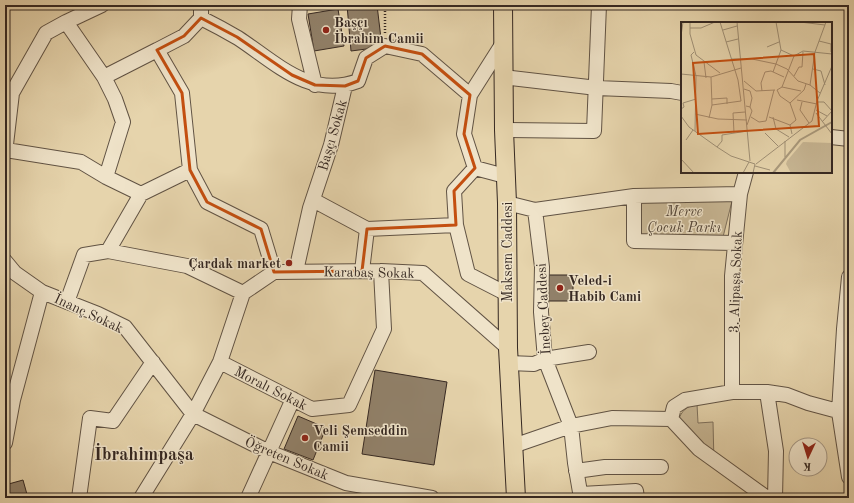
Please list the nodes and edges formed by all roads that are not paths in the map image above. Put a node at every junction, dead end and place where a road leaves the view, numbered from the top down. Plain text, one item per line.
1 (102, 5) edge
2 (300, 5) edge
3 (503, 5) edge
4 (599, 5) edge
5 (201, 11) edge
6 (66, 22) junction
7 (503, 42) junction
8 (157, 50) junction
9 (104, 77) junction
10 (503, 77) junction
11 (315, 85) junction
12 (345, 86) junction
13 (8, 87) edge
14 (597, 88) junction
15 (681, 93) edge
16 (470, 95) junction
17 (8, 110) edge
18 (504, 130) junction
19 (832, 137) edge
20 (849, 139) edge
21 (5, 152) edge
22 (475, 168) junction
23 (190, 170) junction
24 (746, 173) edge
25 (505, 176) junction
26 (106, 177) junction
27 (141, 194) junction
28 (740, 194) junction
29 (634, 196) junction
30 (312, 200) junction
31 (507, 203) junction
32 (535, 210) junction
33 (456, 225) junction
34 (367, 229) junction
35 (735, 243) junction
36 (108, 251) junction
37 (5, 261) edge
38 (296, 271) junction
39 (362, 271) junction
40 (381, 271) junction
41 (274, 272) junction
42 (849, 277) edge
43 (42, 292) junction
44 (243, 293) junction
45 (507, 294) junction
46 (67, 302) junction
47 (589, 352) dead end
48 (508, 355) junction
49 (545, 359) junction
50 (153, 362) junction
51 (220, 362) junction
52 (732, 392) junction
53 (767, 392) junction
54 (9, 398) edge
55 (293, 399) junction
56 (844, 413) edge
57 (193, 414) junction
58 (671, 419) junction
59 (571, 426) junction
60 (5, 443) edge
61 (513, 446) junction
62 (269, 452) junction
63 (661, 467) dead end
64 (576, 471) junction
65 (849, 477) edge
66 (581, 496) edge
67 (79, 498) edge
68 (141, 498) edge
69 (248, 498) edge
70 (432, 498) edge
71 (516, 498) edge
72 (637, 498) edge
73 (767, 498) edge
74 (775, 498) edge

1 - 6 street
2 - 11 street
3 - 7 main road, Maksem Caddesi
4 - 14 street
5 - 8 street
5 - 11 street
6 - 9 street
6 - 13 street
7 - 10 main road, Maksem Caddesi
7 - 16 street
8 - 9 street
8 - 23 street
9 - 26 street
10 - 14 street
10 - 18 main road, Maksem Caddesi
11 - 12 street
12 - 16 street, Başçı Sokak
12 - 30 street, Başçı Sokak
13 - 17 street
14 - 15 street
14 - 18 street
16 - 22 street
17 - 21 street
18 - 25 main road, Maksem Caddesi
19 - 20 street
21 - 26 street
22 - 25 street
22 - 33 street
23 - 27 street
23 - 41 street
24 - 28 street, 3. Alipaşa Sokak
25 - 31 main road, Maksem Caddesi
26 - 27 street
27 - 36 street
28 - 29 street
28 - 35 street, 3. Alipaşa Sokak
29 - 32 street
29 - 35 street
30 - 34 street
30 - 38 street, Başçı Sokak
31 - 32 street
31 - 45 main road, Maksem Caddesi
32 - 49 street, İnebey Caddesi
33 - 34 street
33 - 45 street
34 - 39 street
35 - 52 street, 3. Alipaşa Sokak
36 - 44 street
36 - 46 street
37 - 43 street, İnanç Sokak
38 - 39 street, Karabaş Sokak
38 - 41 street, Karabaş Sokak
39 - 40 street, Karabaş Sokak
40 - 48 street, Karabaş Sokak
40 - 55 street, Moralı Sokak
41 - 44 street
42 - 56 street
43 - 46 street, İnanç Sokak
43 - 54 street
44 - 51 street
45 - 48 main road, Maksem Caddesi
46 - 50 street, İnanç Sokak
47 - 49 street
48 - 49 street
48 - 61 main road, Maksem Caddesi
49 - 59 street, İnebey Caddesi
50 - 57 street, İnanç Sokak
50 - 67 street
51 - 55 street, Moralı Sokak
51 - 57 street
52 - 53 street
52 - 58 street
53 - 56 street
53 - 74 street
54 - 60 street
55 - 62 street
56 - 65 street
57 - 62 street, Öğreten Sokak
57 - 68 street
58 - 59 street
58 - 73 street
59 - 61 street
59 - 64 street, İnebey Caddesi
61 - 71 main road, Maksem Caddesi
62 - 69 street
62 - 70 street, Öğreten Sokak
63 - 64 street
64 - 66 street, İnebey Caddesi
66 - 72 street

